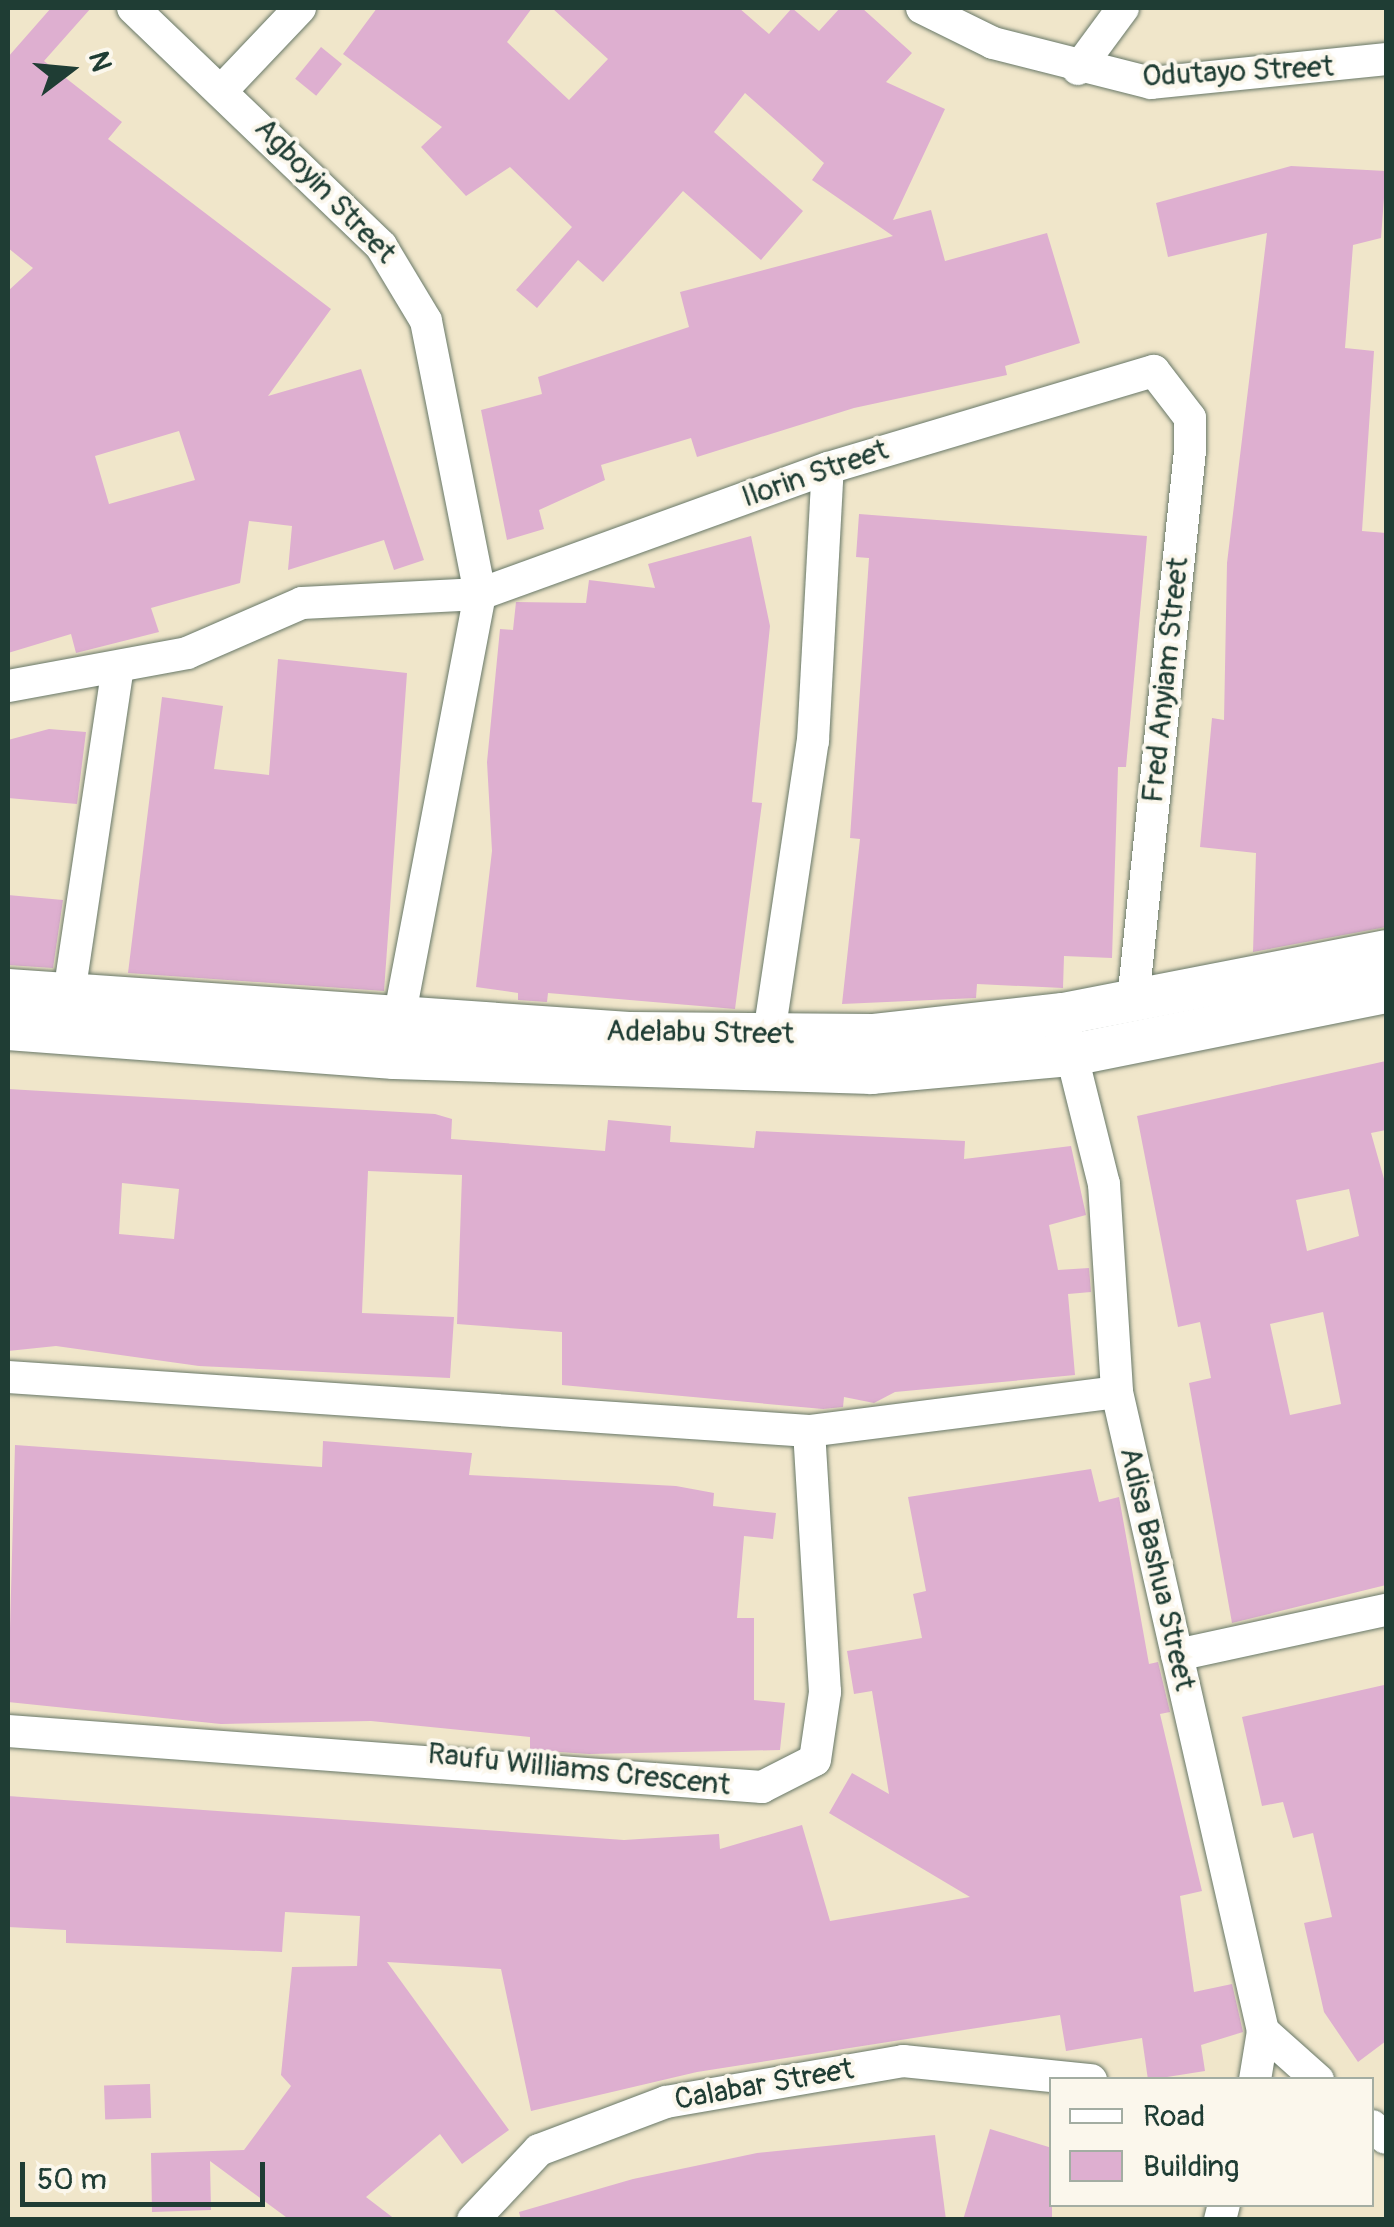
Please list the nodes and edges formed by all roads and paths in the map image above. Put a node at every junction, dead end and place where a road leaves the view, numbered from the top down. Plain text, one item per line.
1 (133, 8) edge
2 (300, 8) edge
3 (922, 8) edge
4 (1123, 8) edge
5 (1386, 60) edge
6 (1078, 69) junction
7 (225, 87) junction
8 (1154, 371) joint
9 (828, 468) junction
10 (480, 594) junction
11 (118, 668) junction
12 (8, 686) edge
13 (1386, 952) edge
14 (8, 990) edge
15 (1386, 992) edge
16 (1133, 1002) junction
17 (66, 1013) junction
18 (1063, 1014) junction
19 (8, 1029) edge
20 (396, 1038) junction
21 (765, 1056) junction
22 (1071, 1056) junction
23 (8, 1376) edge
24 (1117, 1392) junction
25 (808, 1431) junction
26 (1386, 1610) edge
27 (1177, 1655) junction
28 (8, 1731) edge
29 (1263, 2031) junction
30 (1061, 2077) edge
31 (1255, 2077) edge
32 (1315, 2077) edge
33 (473, 2220) edge

1 - 7 street, Agboyin Street
2 - 7 street
3 - 6 street, Odutayo Street
4 - 6 street
5 - 6 street, Odutayo Street
7 - 10 street, Agboyin Street
8 - 9 street, Ilorin Street
8 - 16 street, Fred Anyiam Street
9 - 10 street, Ilorin Street
9 - 21 street
10 - 11 street, Ilorin Street
10 - 20 street
11 - 12 street, Ilorin Street
11 - 17 street
13 - 16 main road, Adelabu Street
14 - 17 main road, Adelabu Street
15 - 22 main road, Adelabu Street
16 - 18 main road, Adelabu Street
17 - 19 main road, Adelabu Street
17 - 20 main road, Adelabu Street
18 - 21 main road, Adelabu Street
18 - 22 street, Adisa Bashua Street
20 - 21 main road, Adelabu Street
21 - 22 main road, Adelabu Street
22 - 24 street, Adisa Bashua Street
23 - 25 street
24 - 25 street
24 - 27 street, Adisa Bashua Street
25 - 28 street, Raufu Williams Crescent
26 - 27 street
27 - 29 street, Adisa Bashua Street
29 - 31 street, Adisa Bashua Street
29 - 32 street
30 - 33 street, Calabar Street

